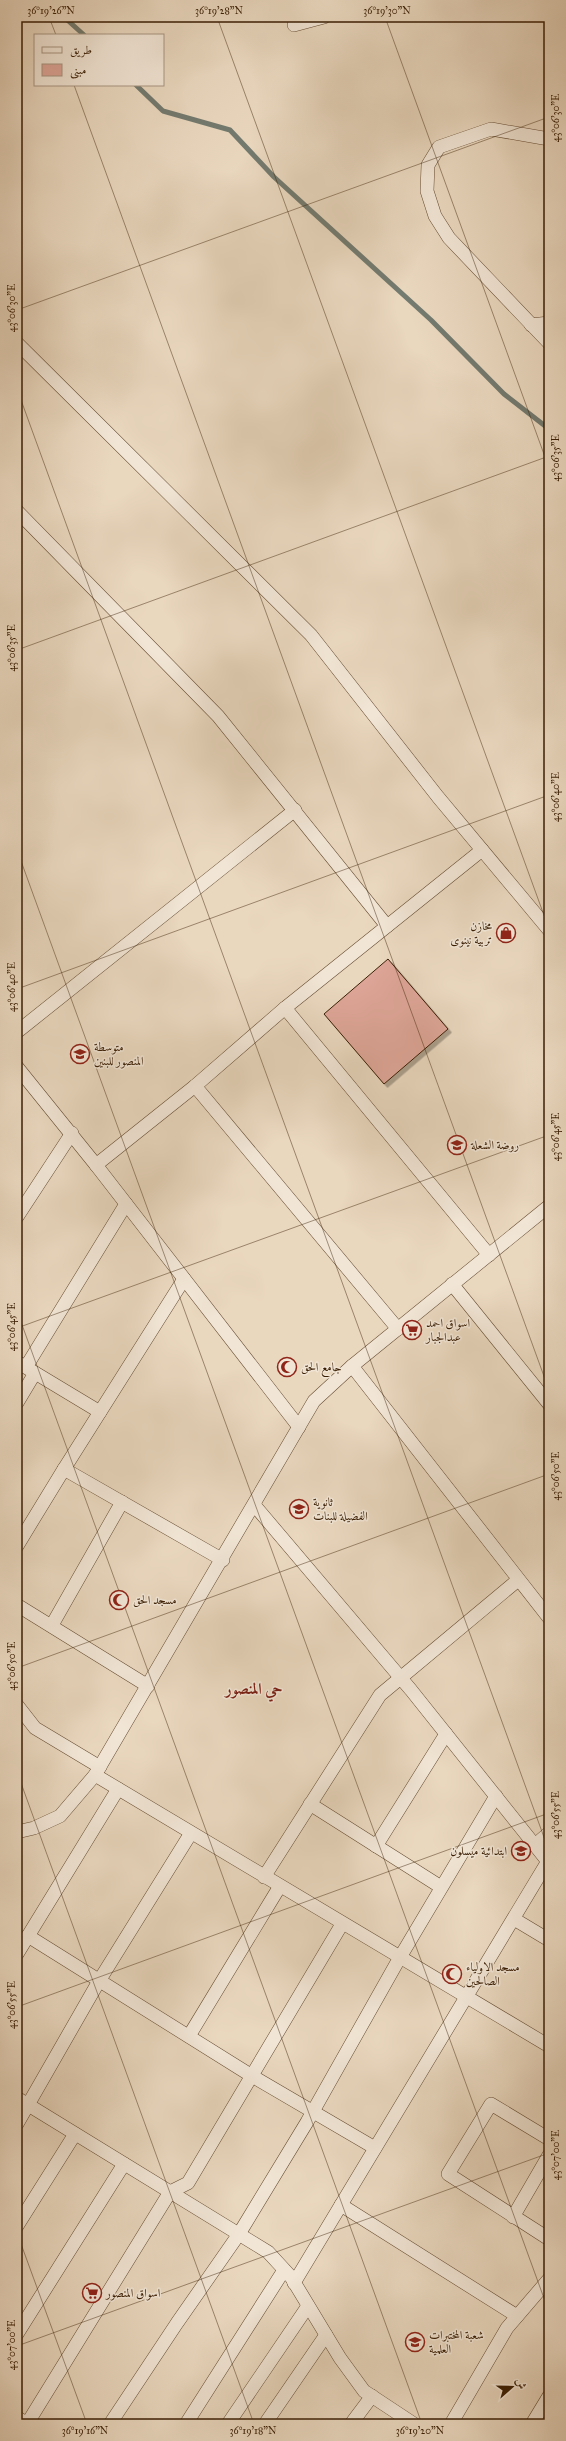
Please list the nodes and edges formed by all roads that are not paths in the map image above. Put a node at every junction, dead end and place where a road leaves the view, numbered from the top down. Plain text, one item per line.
1 (324, 17) edge
2 (294, 25) dead end
3 (549, 139) edge
4 (549, 323) edge
5 (531, 325) junction
6 (17, 343) edge
7 (549, 343) edge
8 (17, 511) edge
9 (295, 810) junction
10 (482, 850) junction
11 (387, 926) junction
12 (549, 930) edge
13 (285, 1008) junction
14 (17, 1032) edge
15 (17, 1067) edge
16 (195, 1086) junction
17 (72, 1133) junction
18 (96, 1165) junction
19 (126, 1204) junction
20 (549, 1206) edge
21 (17, 1217) edge
22 (489, 1255) junction
23 (184, 1278) junction
24 (452, 1284) junction
25 (398, 1329) junction
26 (352, 1366) junction
27 (26, 1367) edge
28 (17, 1403) edge
29 (549, 1404) edge
30 (100, 1412) junction
31 (299, 1427) junction
32 (64, 1469) junction
33 (122, 1502) junction
34 (255, 1506) junction
35 (17, 1546) edge
36 (223, 1560) junction
37 (518, 1580) junction
38 (17, 1605) edge
39 (549, 1618) edge
40 (52, 1625) junction
41 (400, 1677) junction
42 (148, 1686) junction
43 (17, 1705) edge
44 (446, 1734) junction
45 (98, 1771) junction
46 (118, 1789) junction
47 (496, 1796) junction
48 (310, 1804) junction
49 (17, 1832) edge
50 (191, 1833) junction
51 (549, 1833) edge
52 (535, 1845) junction
53 (376, 1846) junction
54 (548, 1862) edge
55 (264, 1877) junction
56 (280, 1886) junction
57 (441, 1887) junction
58 (514, 1918) junction
59 (342, 1924) junction
60 (28, 1936) junction
61 (549, 1940) edge
62 (17, 1954) edge
63 (399, 1959) junction
64 (99, 1981) junction
65 (467, 1998) junction
66 (189, 2036) junction
67 (549, 2046) edge
68 (252, 2076) junction
69 (17, 2098) edge
70 (28, 2105) junction
71 (313, 2112) junction
72 (17, 2124) edge
73 (75, 2134) junction
74 (549, 2139) edge
75 (375, 2148) junction
76 (549, 2155) edge
77 (124, 2164) junction
78 (170, 2192) junction
79 (341, 2205) junction
80 (513, 2217) junction
81 (17, 2226) edge
82 (239, 2234) junction
83 (549, 2239) edge
84 (284, 2270) junction
85 (549, 2279) edge
86 (294, 2283) junction
87 (308, 2306) junction
88 (517, 2316) junction
89 (17, 2334) edge
90 (326, 2335) junction
91 (372, 2396) junction
92 (549, 2396) edge
93 (17, 2421) edge
94 (22, 2424) edge
95 (27, 2424) edge
96 (110, 2424) edge
97 (186, 2424) edge
98 (228, 2424) edge
99 (265, 2424) edge
100 (351, 2424) edge
101 (414, 2424) edge
102 (451, 2424) edge
103 (532, 2424) edge

1 - 2 street
3 - 5 street
4 - 5 street
5 - 7 street
6 - 10 street
8 - 9 street
9 - 11 street
9 - 14 street
10 - 11 street
10 - 12 street
11 - 13 street
13 - 16 street
13 - 22 street
15 - 17 street
16 - 18 street
16 - 25 street
17 - 18 street
17 - 21 street
18 - 19 street
19 - 23 street
19 - 27 street
20 - 22 street
22 - 24 street
23 - 30 street
23 - 31 street
24 - 25 street
24 - 29 street
25 - 26 street
26 - 31 street
26 - 37 street
27 - 28 street
27 - 30 street
30 - 32 street
31 - 34 street
32 - 33 street
32 - 35 street
33 - 36 street
33 - 40 street
34 - 36 street
34 - 41 street
36 - 42 street
37 - 39 street
37 - 41 street
38 - 40 street
40 - 42 street
41 - 44 street
41 - 48 street
42 - 45 street
43 - 45 street
44 - 47 street
44 - 53 street
45 - 46 street
45 - 49 street
46 - 50 street
46 - 60 street
47 - 52 street
47 - 57 street
48 - 53 street
48 - 55 street
50 - 55 street
50 - 64 street
51 - 52 street
52 - 54 street
53 - 57 street
54 - 58 street
55 - 56 street
56 - 59 street
56 - 66 street
57 - 63 street
58 - 61 street
58 - 65 street
59 - 63 street
59 - 68 street
60 - 62 street
60 - 64 street
63 - 65 street
63 - 71 street
64 - 66 street
64 - 70 street
65 - 67 street
65 - 75 street
66 - 68 street
68 - 71 street
68 - 78 street
69 - 70 street
70 - 72 street
70 - 73 street
71 - 75 street
71 - 82 street
73 - 77 street
73 - 81 street
74 - 80 street
75 - 79 street
76 - 80 street
77 - 78 street
77 - 89 street
78 - 82 street
78 - 95 street
79 - 86 street
79 - 88 street
80 - 83 street
82 - 84 street
82 - 96 street
84 - 86 street
84 - 97 street
85 - 88 street
86 - 87 street
87 - 90 street
87 - 98 street
88 - 102 street
90 - 91 street
90 - 99 street
91 - 100 street
91 - 101 street
92 - 103 street
93 - 94 main road

